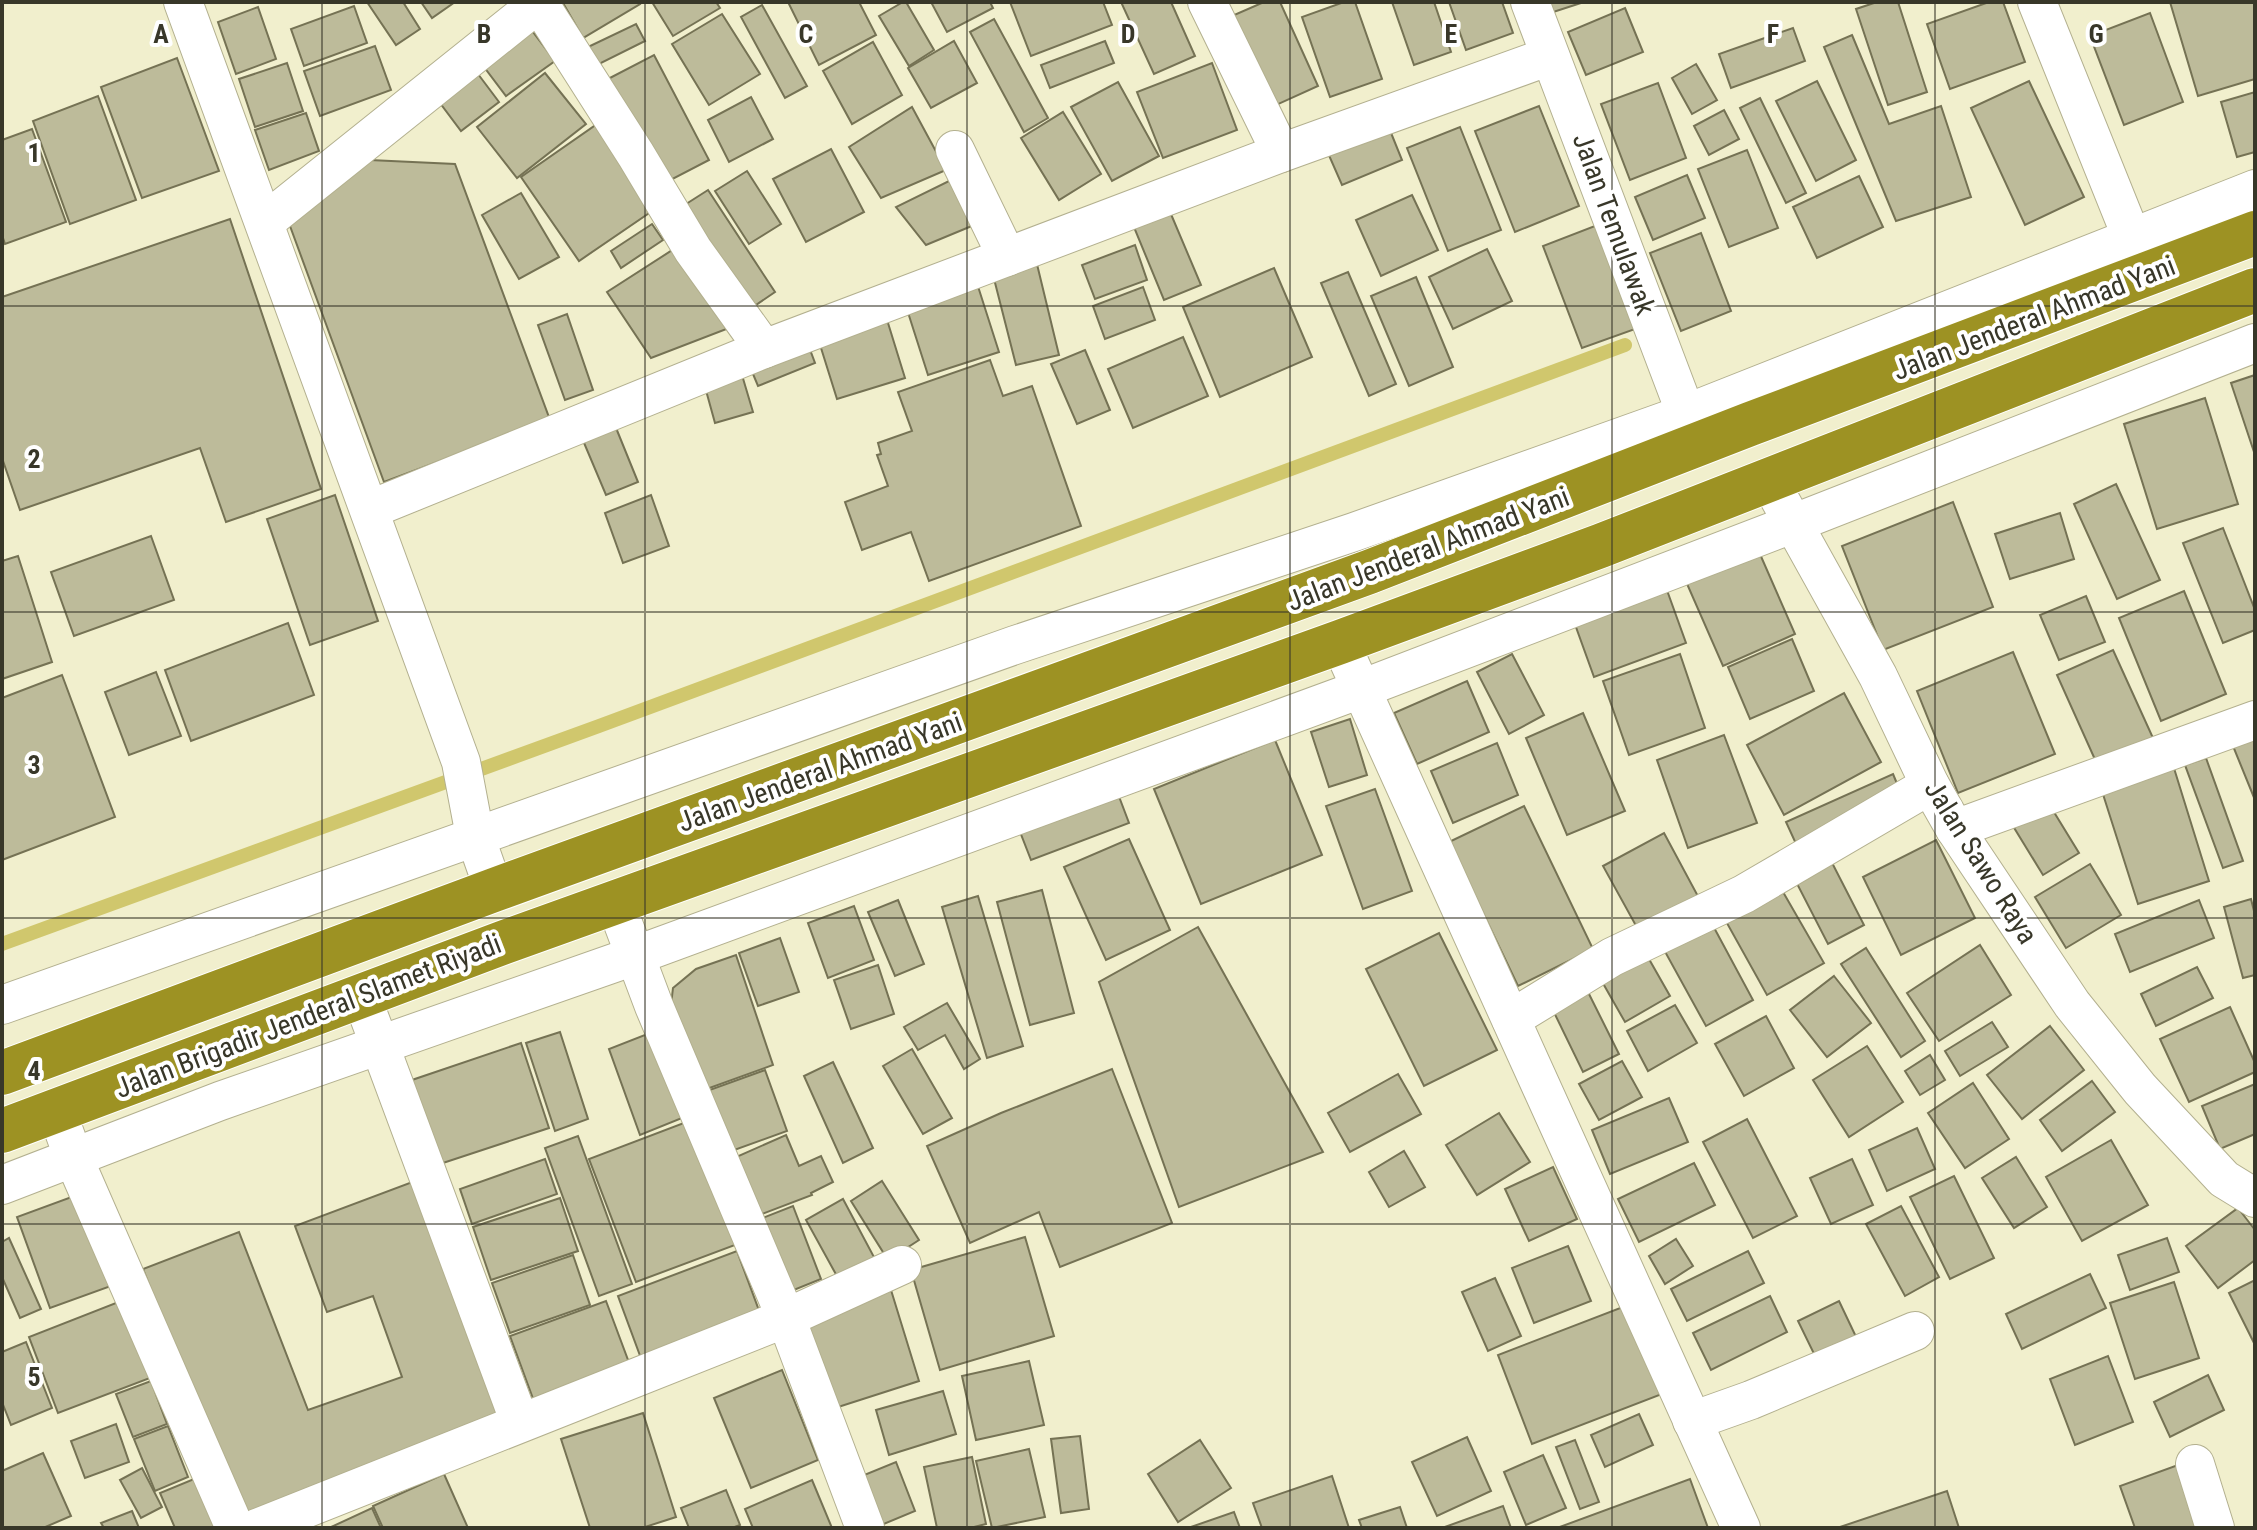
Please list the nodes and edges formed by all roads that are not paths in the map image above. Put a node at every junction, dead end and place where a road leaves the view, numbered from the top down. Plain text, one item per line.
1 (183, 2) edge
2 (539, 2) edge
3 (1207, 2) edge
4 (1530, 2) edge
5 (2037, 2) edge
6 (1550, 56) junction
7 (955, 150) dead end
8 (1281, 153) junction
9 (2255, 189) edge
10 (265, 222) junction
11 (2255, 233) edge
12 (1007, 257) junction
13 (2140, 257) junction
14 (2255, 290) edge
15 (2178, 319) junction
16 (2255, 343) edge
17 (764, 349) junction
18 (2199, 365) junction
19 (1692, 430) junction
20 (1895, 430) junction
21 (1912, 477) junction
22 (1769, 480) junction
23 (1550, 482) junction
24 (371, 509) junction
25 (1792, 524) junction
26 (1354, 532) junction
27 (1369, 572) junction
28 (1110, 613) junction
29 (1340, 642) junction
30 (1130, 660) junction
31 (914, 680) junction
32 (1361, 689) junction
33 (2255, 720) edge
34 (935, 731) junction
35 (1066, 740) junction
36 (1930, 785) junction
37 (1081, 792) junction
38 (474, 828) junction
39 (1955, 829) junction
40 (598, 853) joint
41 (494, 890) junction
42 (615, 902) junction
43 (634, 956) junction
44 (361, 995) junction
45 (2, 1005) edge
46 (1511, 1019) junction
47 (379, 1045) junction
48 (2, 1073) edge
49 (57, 1112) junction
50 (2, 1131) edge
51 (74, 1159) junction
52 (2, 1185) edge
53 (2255, 1198) edge
54 (902, 1265) dead end
55 (786, 1318) junction
56 (1915, 1331) dead end
57 (1692, 1421) junction
58 (520, 1423) junction
59 (2195, 1464) dead end
60 (235, 1528) edge
61 (257, 1528) edge
62 (865, 1528) edge
63 (1741, 1528) edge
64 (2215, 1528) edge

1 - 10 street
2 - 10 street
2 - 17 street
3 - 8 street
4 - 6 street, Jalan Temulawak
5 - 13 street
6 - 8 street
6 - 19 street, Jalan Temulawak
7 - 12 street
8 - 12 street
9 - 13 street
10 - 24 street
11 - 13 highway, Jalan Jenderal Ahmad Yani
12 - 17 street
13 - 19 highway, Jalan Jenderal Ahmad Yani
14 - 15 highway, Jalan Jenderal Ahmad Yani
15 - 18 street
15 - 20 highway, Jalan Jenderal Ahmad Yani
16 - 18 street
17 - 24 street
18 - 21 street
19 - 23 highway, Jalan Jenderal Ahmad Yani
20 - 21 street
20 - 22 highway, Jalan Jenderal Ahmad Yani
21 - 25 street
22 - 25 street, Jalan Sawo Raya
22 - 29 highway, Jalan Jenderal Ahmad Yani
23 - 26 street
23 - 27 highway, Jalan Jenderal Ahmad Yani
24 - 38 street
25 - 32 street
25 - 36 street, Jalan Sawo Raya
26 - 27 street
26 - 28 street
27 - 30 highway, Jalan Jenderal Ahmad Yani
28 - 30 street
28 - 31 street
29 - 32 street
29 - 35 highway, Jalan Jenderal Ahmad Yani
30 - 34 highway, Jalan Jenderal Ahmad Yani
31 - 34 street
31 - 38 street
32 - 37 street
32 - 46 street
33 - 39 street
34 - 40 highway, Jalan Jenderal Ahmad Yani
35 - 37 street
35 - 42 highway, Jalan Jenderal Ahmad Yani
36 - 39 street, Jalan Sawo Raya
36 - 46 street
37 - 43 street
38 - 41 street
38 - 45 street
39 - 53 street, Jalan Sawo Raya
40 - 41 highway, Jalan Brigadir Jenderal Slamet Riyadi
41 - 48 highway, Jalan Brigadir Jenderal Slamet Riyadi
42 - 43 street
42 - 44 highway, Jalan Brigadir Jenderal Slamet Riyadi
43 - 47 street
43 - 55 street
44 - 47 street
44 - 49 highway, Jalan Brigadir Jenderal Slamet Riyadi
46 - 57 street
47 - 51 street
47 - 58 street
49 - 50 highway, Jalan Brigadir Jenderal Slamet Riyadi
49 - 51 street
51 - 52 street
51 - 60 street
54 - 55 street
55 - 58 street
55 - 62 street
56 - 57 street
57 - 63 street
58 - 61 street
59 - 64 street

